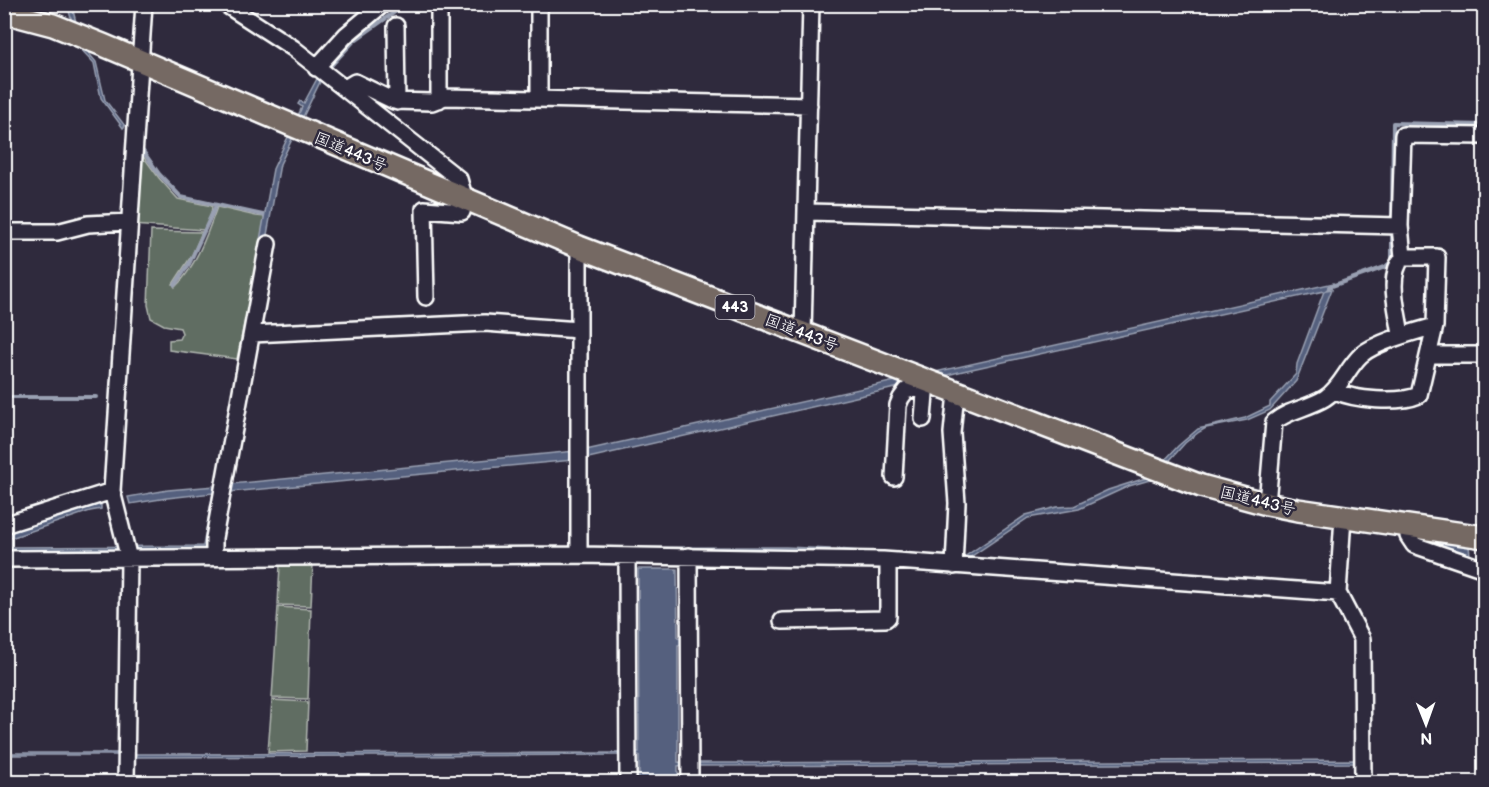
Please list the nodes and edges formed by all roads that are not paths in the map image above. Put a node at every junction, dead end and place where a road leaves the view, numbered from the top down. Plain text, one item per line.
1 (144, 4) edge
2 (225, 4) edge
3 (383, 4) edge
4 (439, 4) edge
5 (811, 4) edge
6 (539, 10) dead end
7 (4, 12) edge
8 (396, 26) dead end
9 (139, 60) junction
10 (316, 68) junction
11 (345, 88) junction
12 (539, 99) junction
13 (439, 100) junction
14 (397, 102) junction
15 (809, 105) junction
16 (1485, 136) edge
17 (465, 200) junction
18 (807, 212) junction
19 (129, 222) junction
20 (1400, 226) junction
21 (4, 232) edge
22 (268, 244) dead end
23 (579, 247) junction
24 (1402, 257) junction
25 (426, 297) dead end
26 (1434, 326) junction
27 (579, 330) junction
28 (803, 333) junction
29 (252, 334) junction
30 (1401, 335) junction
31 (1429, 355) junction
32 (1485, 355) edge
33 (926, 384) junction
34 (1335, 391) junction
35 (956, 393) junction
36 (923, 419) dead end
37 (894, 477) dead end
38 (112, 491) junction
39 (1267, 504) junction
40 (1343, 517) junction
41 (4, 525) edge
42 (1408, 526) junction
43 (1485, 537) edge
44 (579, 555) junction
45 (627, 556) junction
46 (689, 556) junction
47 (214, 558) junction
48 (129, 559) junction
49 (4, 560) edge
50 (888, 561) junction
51 (954, 566) junction
52 (1485, 569) edge
53 (1338, 593) junction
54 (782, 621) dead end
55 (126, 783) edge
56 (627, 783) edge
57 (690, 783) edge
58 (1363, 783) edge

1 - 9 street
2 - 10 street
3 - 10 street
4 - 13 street
5 - 15 street
6 - 12 street
7 - 9 highway, 国道443号 / 443
8 - 14 street
9 - 17 highway, 国道443号 / 443
9 - 19 street
10 - 11 street
11 - 14 street
11 - 17 street
12 - 13 street
12 - 15 street
13 - 14 street
15 - 18 street
16 - 20 street
17 - 23 highway, 国道443号 / 443
17 - 25 street
18 - 20 street
18 - 28 street
19 - 21 street
19 - 38 street
20 - 24 street
22 - 29 street
23 - 27 street
23 - 28 highway, 国道443号 / 443
24 - 26 street
24 - 30 street
26 - 30 street
26 - 31 street
27 - 29 street
27 - 44 street
28 - 33 highway, 国道443号 / 443
29 - 47 street
30 - 34 street
31 - 32 street
31 - 34 street
33 - 35 highway, 国道443号 / 443
33 - 36 street
33 - 37 street
34 - 39 street
35 - 39 highway, 国道443号 / 443
35 - 51 street
38 - 41 street
38 - 48 street
39 - 40 highway, 国道443号 / 443
40 - 42 highway, 国道443号 / 443
40 - 53 street
42 - 43 highway, 国道443号 / 443
42 - 52 street
44 - 45 street
44 - 47 street
45 - 46 street
45 - 56 street
46 - 50 street
46 - 57 street
47 - 48 street
48 - 49 street
48 - 55 street
50 - 51 street
50 - 54 street
51 - 53 street
53 - 58 street

